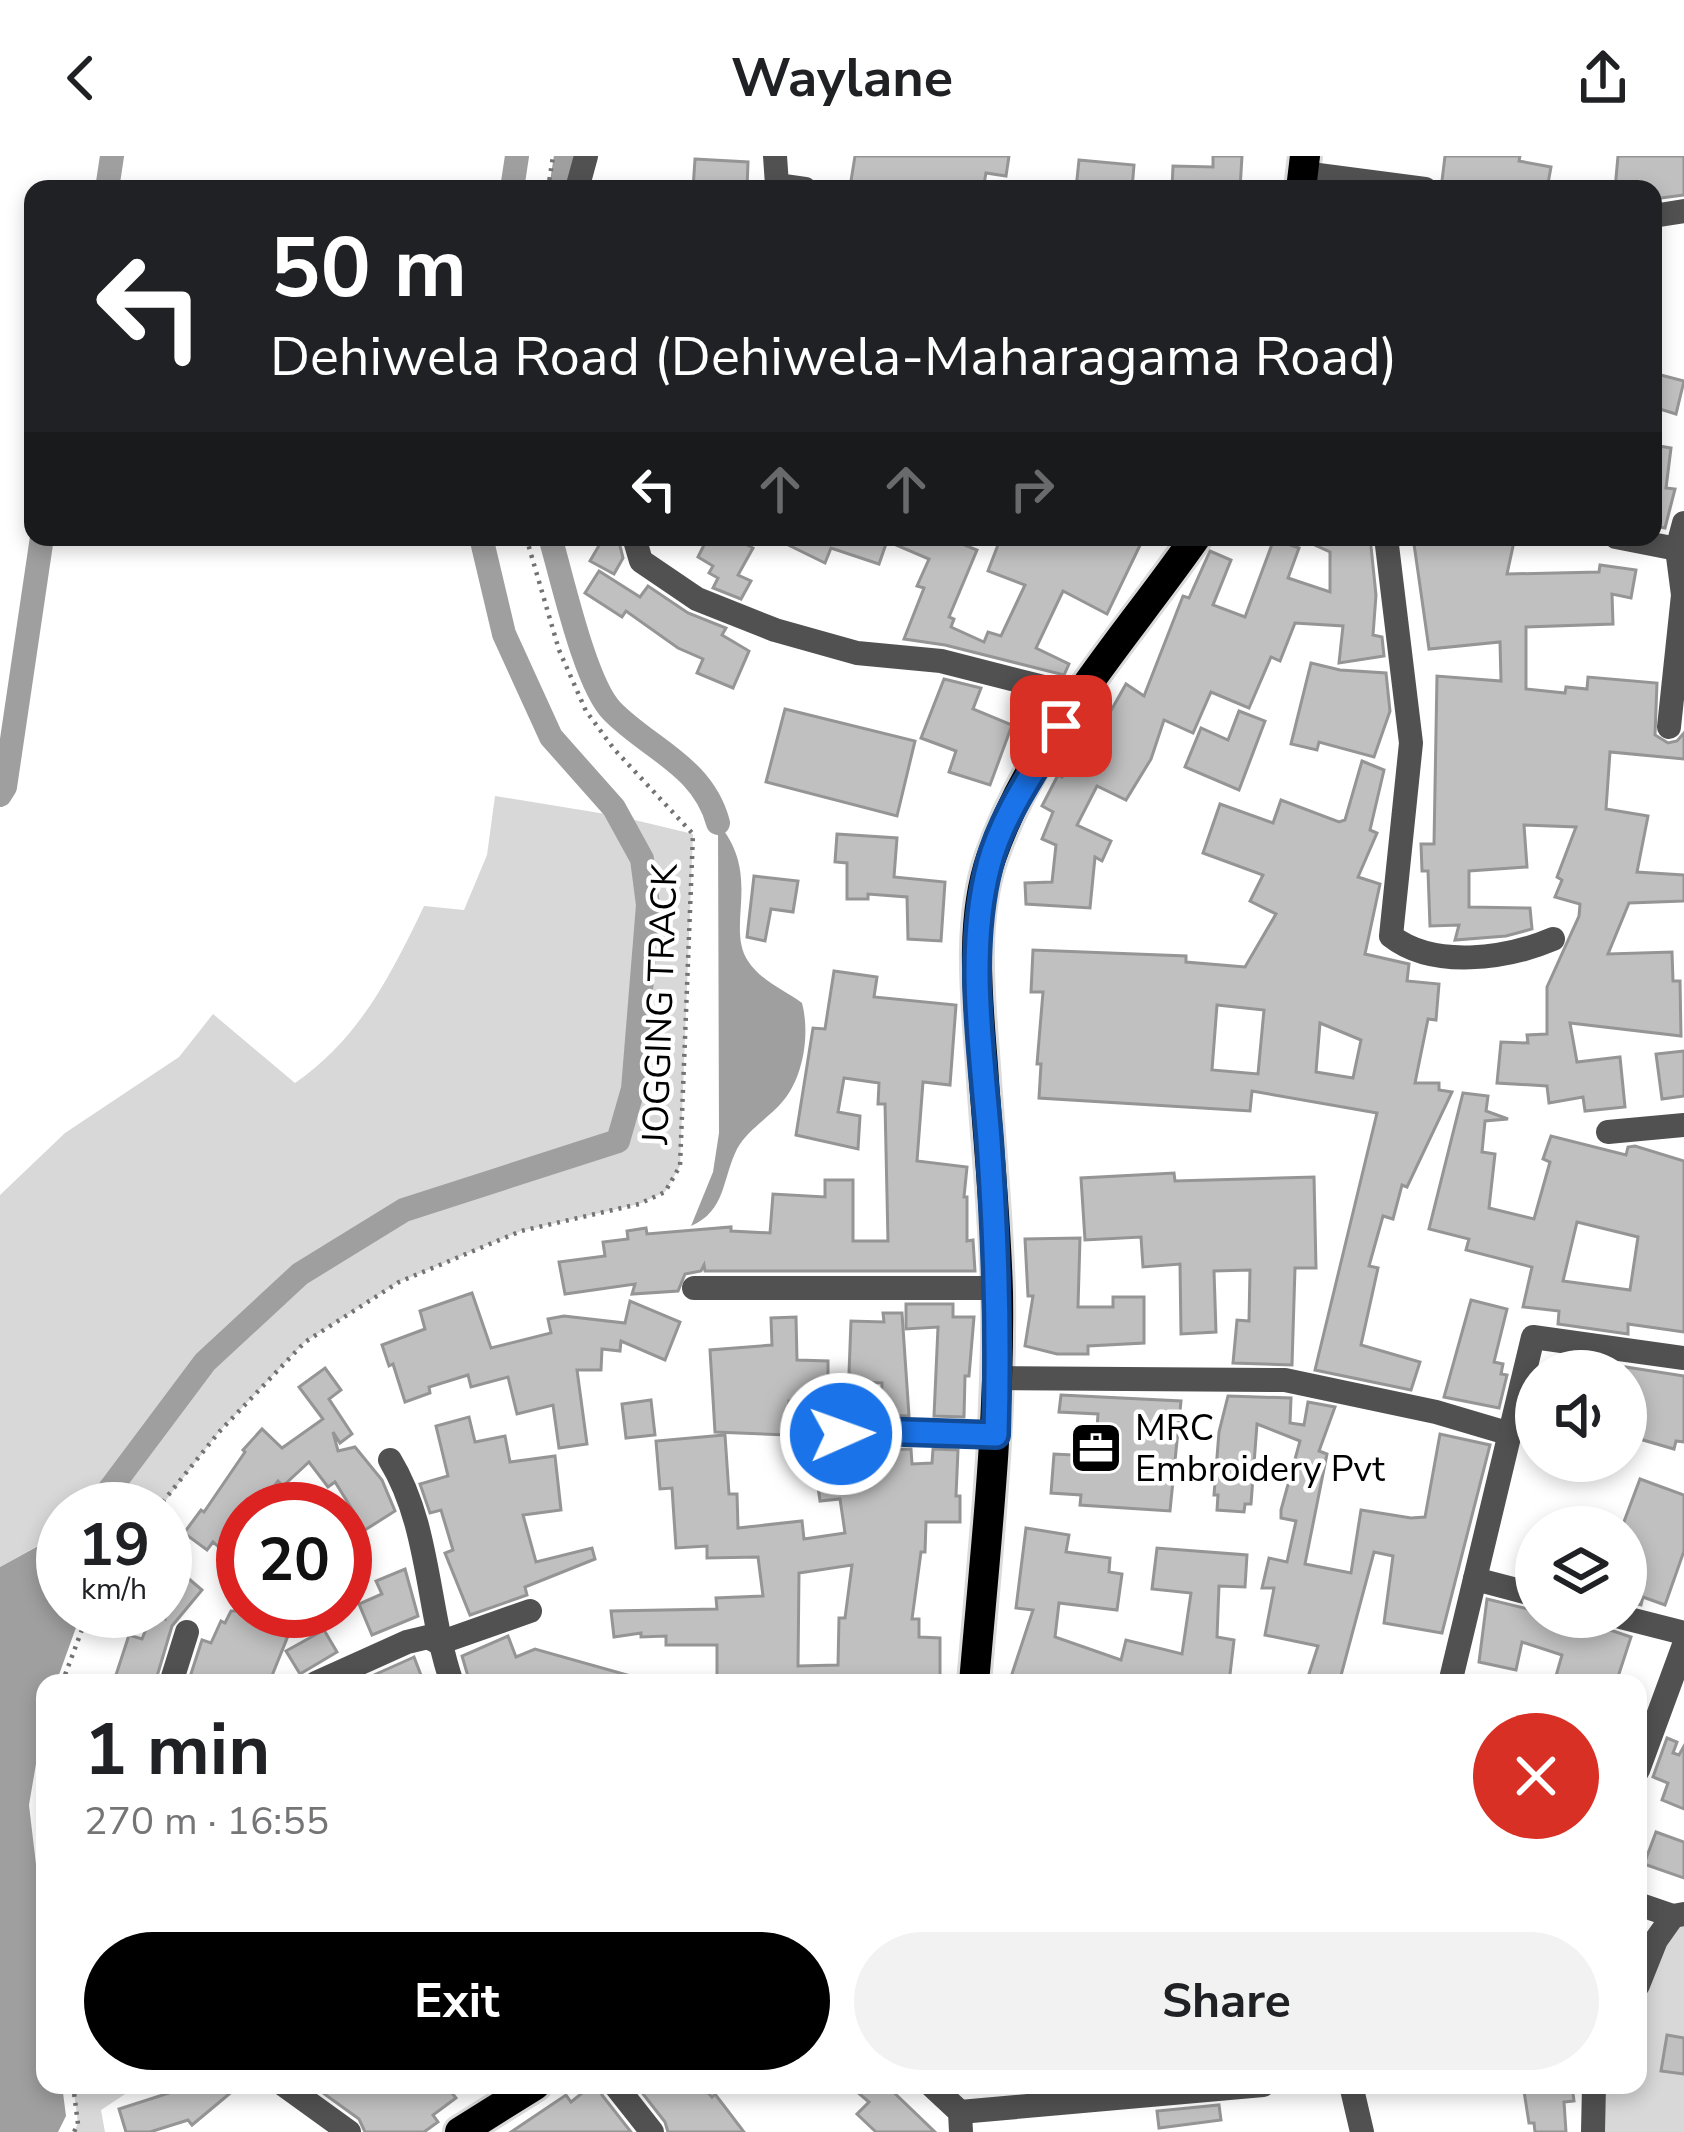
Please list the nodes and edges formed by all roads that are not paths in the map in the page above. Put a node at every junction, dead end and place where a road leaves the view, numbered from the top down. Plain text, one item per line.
1 (1303, 173) edge
2 (1356, 180) edge
3 (1684, 523) edge
4 (1662, 545) edge
5 (637, 546) edge
6 (1189, 546) edge
7 (1388, 546) edge
8 (1677, 548) junction
9 (1683, 595) edge
10 (1079, 696) junction
11 (1670, 727) dead end
12 (1553, 939) dead end
13 (1684, 1125) edge
14 (1608, 1132) dead end
15 (694, 1288) dead end
16 (998, 1288) junction
17 (1684, 1358) edge
18 (998, 1378) junction
19 (1508, 1433) junction
20 (996, 1435) junction
21 (805, 1451) dead end
22 (390, 1460) dead end
23 (1475, 1579) junction
24 (1515, 1589) edge
25 (530, 1611) dead end
26 (1647, 1624) edge
27 (1684, 1634) edge
28 (186, 1638) edge
29 (439, 1643) junction
30 (1684, 1646) edge
31 (174, 1674) edge
32 (336, 1674) edge
33 (449, 1674) edge
34 (975, 1674) edge
35 (1452, 1674) edge
36 (1647, 1746) edge
37 (1647, 1906) edge
38 (1678, 1915) edge
39 (1647, 1962) edge
40 (296, 2094) edge
41 (521, 2094) edge
42 (622, 2094) edge
43 (938, 2094) edge
44 (1189, 2094) edge
45 (1353, 2094) edge
46 (1594, 2094) edge
47 (960, 2122) edge
48 (349, 2132) edge
49 (460, 2132) edge
50 (652, 2132) edge
51 (1362, 2132) edge
52 (1593, 2132) edge

1 - 2 street
3 - 8 street
4 - 8 street
5 - 10 street
6 - 10 main road
7 - 12 street
8 - 9 street
9 - 11 street
10 - 16 main road
13 - 14 street
15 - 16 street
16 - 18 main road
17 - 19 street
18 - 19 street
18 - 20 main road
19 - 23 street
20 - 21 street
20 - 34 main road
22 - 29 street
23 - 24 street
23 - 35 street
25 - 29 street
26 - 27 street
28 - 31 street
29 - 32 street
29 - 33 street
30 - 36 street
37 - 38 street
38 - 39 street
40 - 48 street
41 - 49 main road
42 - 50 street
43 - 47 street
44 - 47 street
45 - 51 street
46 - 52 street

